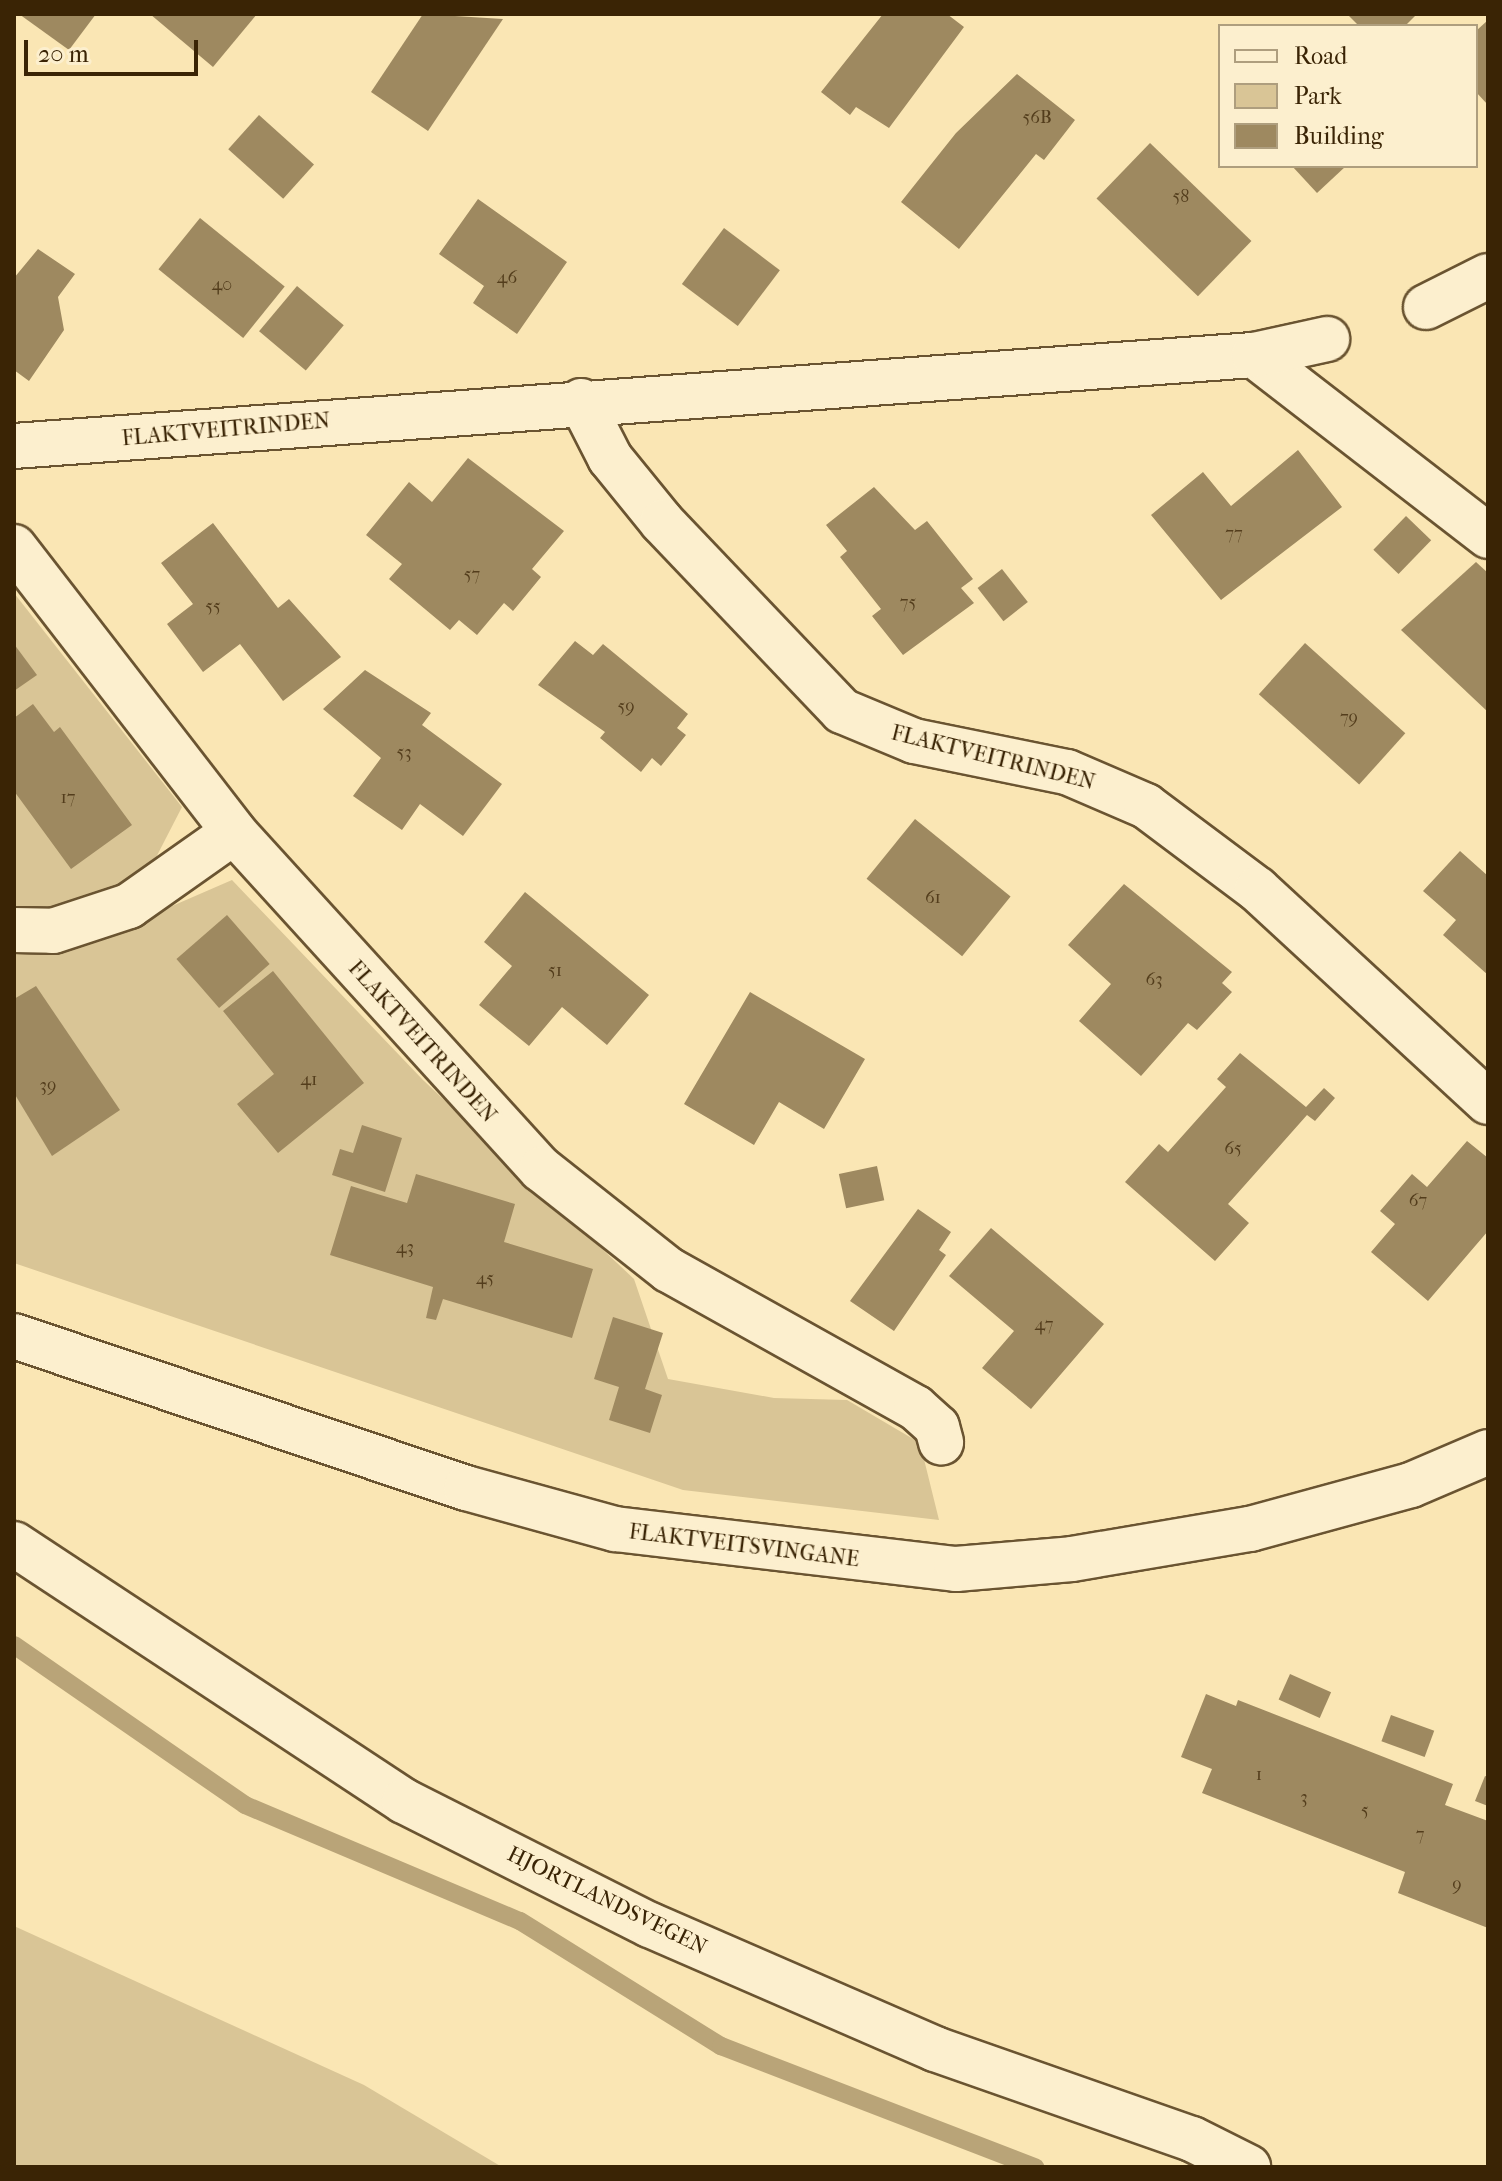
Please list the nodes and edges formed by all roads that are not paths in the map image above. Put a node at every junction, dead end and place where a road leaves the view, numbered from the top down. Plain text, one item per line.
1 (1488, 276) edge
2 (1426, 307) dead end
3 (1327, 339) dead end
4 (1254, 355) junction
5 (581, 401) junction
6 (14, 446) edge
7 (1488, 536) edge
8 (14, 547) edge
9 (234, 832) junction
10 (14, 930) edge
11 (1488, 1102) edge
12 (14, 1336) edge
13 (941, 1442) dead end
14 (1488, 1452) edge
15 (14, 1544) edge
16 (1248, 2167) edge

1 - 2 street
3 - 4 street, FLAKTVEITRINDEN
4 - 5 street, FLAKTVEITRINDEN
4 - 7 street
5 - 6 street, FLAKTVEITRINDEN
5 - 11 street, FLAKTVEITRINDEN
8 - 9 street, FLAKTVEITRINDEN
9 - 10 street
9 - 13 street, FLAKTVEITRINDEN
12 - 14 street, FLAKTVEITSVINGANE
15 - 16 street, HJORTLANDSVEGEN

